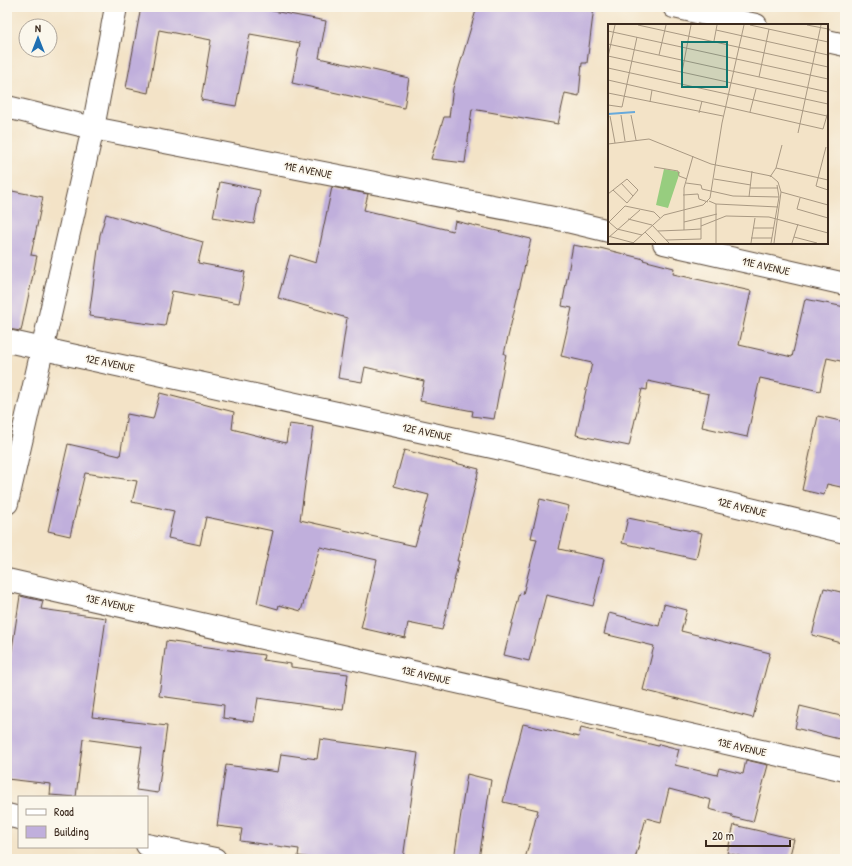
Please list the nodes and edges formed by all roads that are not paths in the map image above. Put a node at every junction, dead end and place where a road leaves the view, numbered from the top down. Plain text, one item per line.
1 (116, 7) edge
2 (674, 7) edge
3 (751, 24) edge
4 (828, 41) edge
5 (845, 44) edge
6 (7, 107) edge
7 (93, 128) junction
8 (608, 230) edge
9 (668, 244) edge
10 (845, 284) edge
11 (7, 341) edge
12 (43, 348) junction
13 (7, 503) edge
14 (845, 532) edge
15 (7, 580) edge
16 (845, 770) edge
17 (7, 815) edge
18 (18, 818) edge
19 (148, 845) edge
20 (215, 859) edge

1 - 7 street
2 - 3 street
4 - 5 street
6 - 7 street, 11E AVENUE
7 - 8 street, 11E AVENUE
7 - 12 street
9 - 10 street, 11E AVENUE
11 - 12 street, 12E AVENUE
12 - 13 street
12 - 14 street, 12E AVENUE
15 - 16 street, 13E AVENUE
17 - 18 street
19 - 20 street

